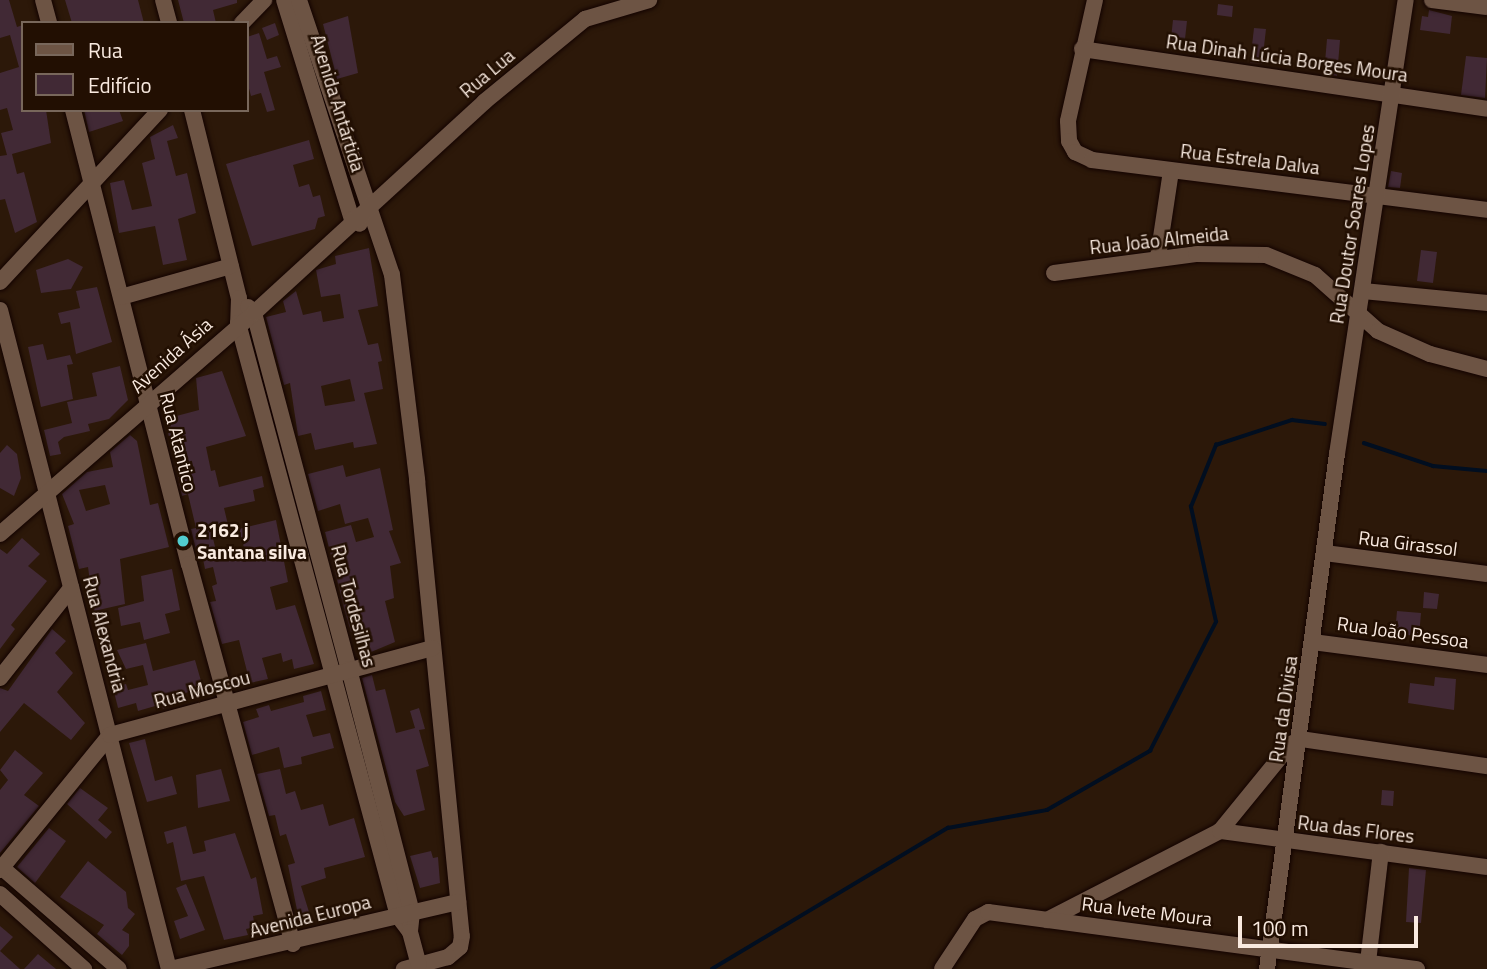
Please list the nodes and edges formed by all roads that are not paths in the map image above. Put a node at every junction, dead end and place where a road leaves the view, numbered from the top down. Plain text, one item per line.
1 (43, 0) edge
2 (163, 0) edge
3 (264, 0) edge
4 (284, 0) edge
5 (299, 0) edge
6 (649, 0) edge
7 (1095, 0) edge
8 (1406, 0) edge
9 (1433, 0) edge
10 (1487, 7) edge
11 (48, 21) edge
12 (168, 21) edge
13 (244, 21) edge
14 (1082, 49) junction
15 (1394, 95) junction
16 (1487, 109) edge
17 (74, 112) edge
18 (158, 112) edge
19 (192, 112) edge
20 (1171, 171) junction
21 (94, 185) junction
22 (1378, 197) junction
23 (369, 206) junction
24 (1487, 211) edge
25 (352, 219) junction
26 (376, 235) junction
27 (1158, 257) junction
28 (231, 266) junction
29 (1054, 273) dead end
30 (0, 282) edge
31 (1363, 291) junction
32 (121, 297) junction
33 (239, 298) junction
34 (1487, 303) edge
35 (0, 310) edge
36 (254, 313) junction
37 (1358, 317) junction
38 (238, 323) junction
39 (1487, 369) edge
40 (149, 402) junction
41 (1337, 454) joint
42 (47, 493) junction
43 (0, 534) edge
44 (1325, 553) junction
45 (1487, 574) edge
46 (71, 589) junction
47 (1313, 642) junction
48 (432, 648) junction
49 (1487, 665) edge
50 (349, 669) junction
51 (332, 674) junction
52 (0, 678) edge
53 (226, 704) junction
54 (110, 735) junction
55 (1301, 739) junction
56 (1487, 766) edge
57 (1220, 831) junction
58 (1284, 841) junction
59 (1381, 852) junction
60 (1487, 867) edge
61 (1, 868) edge
62 (0, 894) edge
63 (458, 902) junction
64 (405, 914) junction
65 (1047, 920) junction
66 (293, 944) junction
67 (1269, 948) junction
68 (1368, 962) junction
69 (412, 967) edge
70 (84, 969) edge
71 (119, 969) edge
72 (170, 969) edge
73 (942, 969) edge
74 (1267, 969) edge
75 (1417, 969) edge

1 - 11 street
2 - 12 street
3 - 13 street
4 - 25 street, Avenida Antártida
5 - 23 street, Avenida Antártida
6 - 23 street, Rua Lua
7 - 14 street
8 - 15 street, Rua Doutor Soares Lopes
9 - 10 street
14 - 15 street, Rua Dinah Lúcia Borges Moura
14 - 20 street, Rua Estrela Dalva
15 - 16 street, Rua Dinah Lúcia Borges Moura
15 - 22 street, Rua Doutor Soares Lopes
17 - 21 street, Rua Atantico
18 - 21 street
19 - 28 street, Rua Tordesilhas
20 - 22 street, Rua Estrela Dalva
20 - 27 street
21 - 30 street
21 - 32 street, Rua Atantico
22 - 24 street, Rua Estrela Dalva
22 - 31 street, Rua Doutor Soares Lopes
23 - 25 street, Avenida Ásia
23 - 26 street, Avenida Antártida
25 - 26 street
25 - 36 street, Avenida Ásia
26 - 48 street, Avenida Antártida
27 - 29 street, Rua João Almeida
27 - 37 street, Rua João Almeida
28 - 32 street
28 - 33 street, Rua Tordesilhas
31 - 34 street
31 - 37 street, Rua Doutor Soares Lopes
32 - 40 street, Rua Atantico
33 - 36 street
33 - 38 street, Rua Tordesilhas
35 - 42 street, Rua Alexandria
36 - 38 street, Avenida Ásia
36 - 50 street, Rua Tordesilhas
37 - 39 street, Rua João Almeida
37 - 41 street, Rua Doutor Soares Lopes
38 - 40 street, Avenida Ásia
38 - 51 street, Rua Tordesilhas
40 - 42 street, Avenida Ásia
40 - 53 street, Rua Atantico
41 - 44 street, Rua da Divisa
42 - 43 street, Avenida Ásia
42 - 46 street, Rua Alexandria
44 - 45 street, Rua Girassol
44 - 47 street, Rua da Divisa
46 - 52 street
46 - 54 street, Rua Alexandria
47 - 49 street, Rua João Pessoa
47 - 55 street, Rua da Divisa
48 - 50 street, Rua Moscou
48 - 63 street, Avenida Antártida
50 - 51 street, Rua Moscou
50 - 64 street, Rua Tordesilhas
51 - 53 street, Rua Moscou
51 - 64 street, Rua Tordesilhas
53 - 54 street, Rua Moscou
53 - 66 street, Rua Atantico
54 - 61 street
54 - 72 street, Rua Alexandria
55 - 56 street
55 - 57 street
55 - 58 street, Rua da Divisa
57 - 58 street, Rua das Flores
57 - 65 street
58 - 59 street, Rua das Flores
58 - 67 street, Rua da Divisa
59 - 60 street, Rua das Flores
59 - 68 street
61 - 71 street
62 - 70 street
63 - 64 street, Avenida Europa
63 - 69 street, Avenida Antártida
64 - 66 street, Avenida Europa
64 - 69 street, Rua Tordesilhas
65 - 67 street, Rua Ivete Moura
65 - 73 street, Rua Ivete Moura
66 - 72 street, Avenida Europa
67 - 68 street, Rua Ivete Moura
67 - 74 street, Rua da Divisa
68 - 75 street, Rua Ivete Moura

